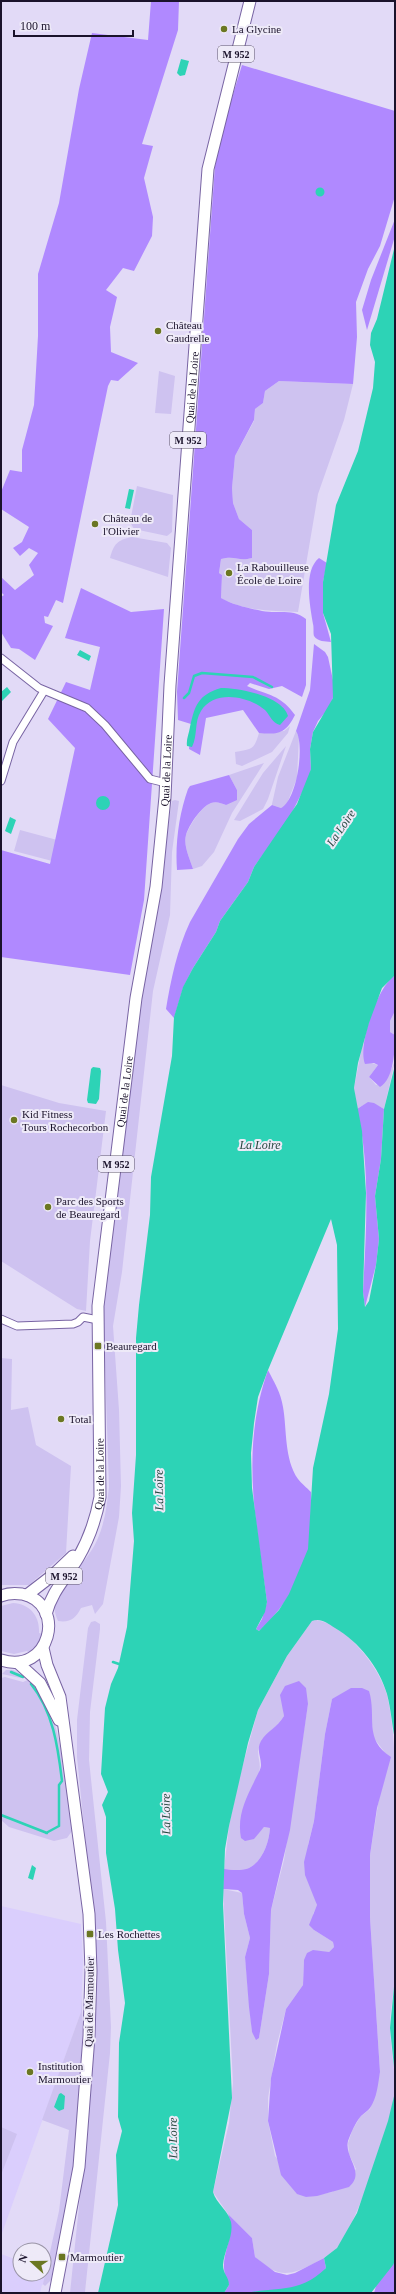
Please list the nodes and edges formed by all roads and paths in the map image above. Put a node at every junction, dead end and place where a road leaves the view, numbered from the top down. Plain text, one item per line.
1 (250, 1) edge
2 (1, 658) edge
3 (44, 691) junction
4 (1, 781) edge
5 (166, 783) junction
6 (1, 1319) edge
7 (98, 1320) junction
8 (87, 1541) junction
9 (26, 1595) junction
10 (1, 1596) edge
11 (46, 1614) junction
12 (43, 1648) junction
13 (7, 1663) edge
14 (65, 1733) junction
15 (55, 2293) edge

1 - 5 main road, Quai de la Loire / M 952
2 - 3 street
3 - 4 street
3 - 5 street
5 - 7 main road, Quai de la Loire / M 952
6 - 7 street
7 - 8 main road, Quai de la Loire / M 952
8 - 9 main road, M 952
8 - 11 main road, M 952
9 - 10 main road
9 - 11 main road
11 - 12 main road
12 - 13 main road
12 - 14 main road, Quai de Marmoutier
13 - 14 main road, Quai de Marmoutier
14 - 15 main road, Quai de Marmoutier

